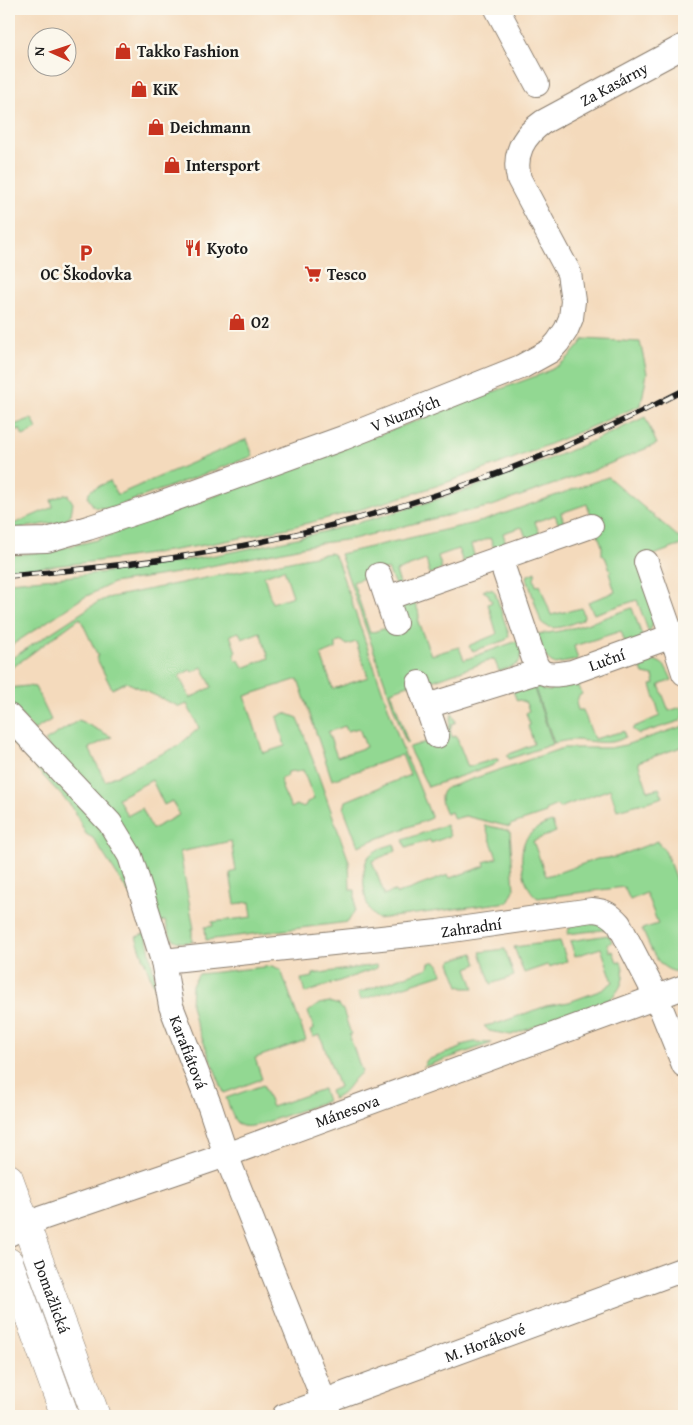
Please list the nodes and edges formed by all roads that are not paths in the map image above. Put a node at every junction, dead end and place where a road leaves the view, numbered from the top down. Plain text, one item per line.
1 (497, 9) edge
2 (684, 46) edge
3 (537, 84) dead end
4 (543, 122) joint
5 (591, 526) dead end
6 (9, 541) edge
7 (500, 558) junction
8 (646, 562) dead end
9 (379, 575) dead end
10 (387, 598) junction
11 (395, 622) dead end
12 (672, 636) junction
13 (540, 671) junction
14 (684, 673) edge
15 (419, 683) dead end
16 (427, 706) junction
17 (9, 716) edge
18 (437, 736) dead end
19 (163, 961) junction
20 (684, 987) edge
21 (656, 996) junction
22 (684, 1064) edge
23 (226, 1155) junction
24 (9, 1178) edge
25 (18, 1230) edge
26 (9, 1262) edge
27 (684, 1269) edge
28 (327, 1409) edge
29 (65, 1416) edge
30 (96, 1416) edge
31 (284, 1416) edge

1 - 3 street
2 - 4 street, Za Kasárny
4 - 6 street, V Nuzných
5 - 7 street
7 - 10 street
7 - 13 street
8 - 12 street
9 - 10 street
10 - 11 street
12 - 13 street, Luční
12 - 14 street
13 - 16 street, Luční
15 - 16 street
16 - 18 street
17 - 19 street, Karafiátová
19 - 21 street, Zahradní
19 - 23 street, Karafiátová
20 - 21 street, Mánesova
21 - 22 street, Zahradní
21 - 23 street, Mánesova
23 - 25 street, Mánesova
23 - 28 street, Karafiátová
24 - 25 main road, Domažlická
25 - 30 main road, Domažlická
26 - 29 main road, Domažlická
27 - 28 street, M. Horákové
28 - 31 street, M. Horákové

